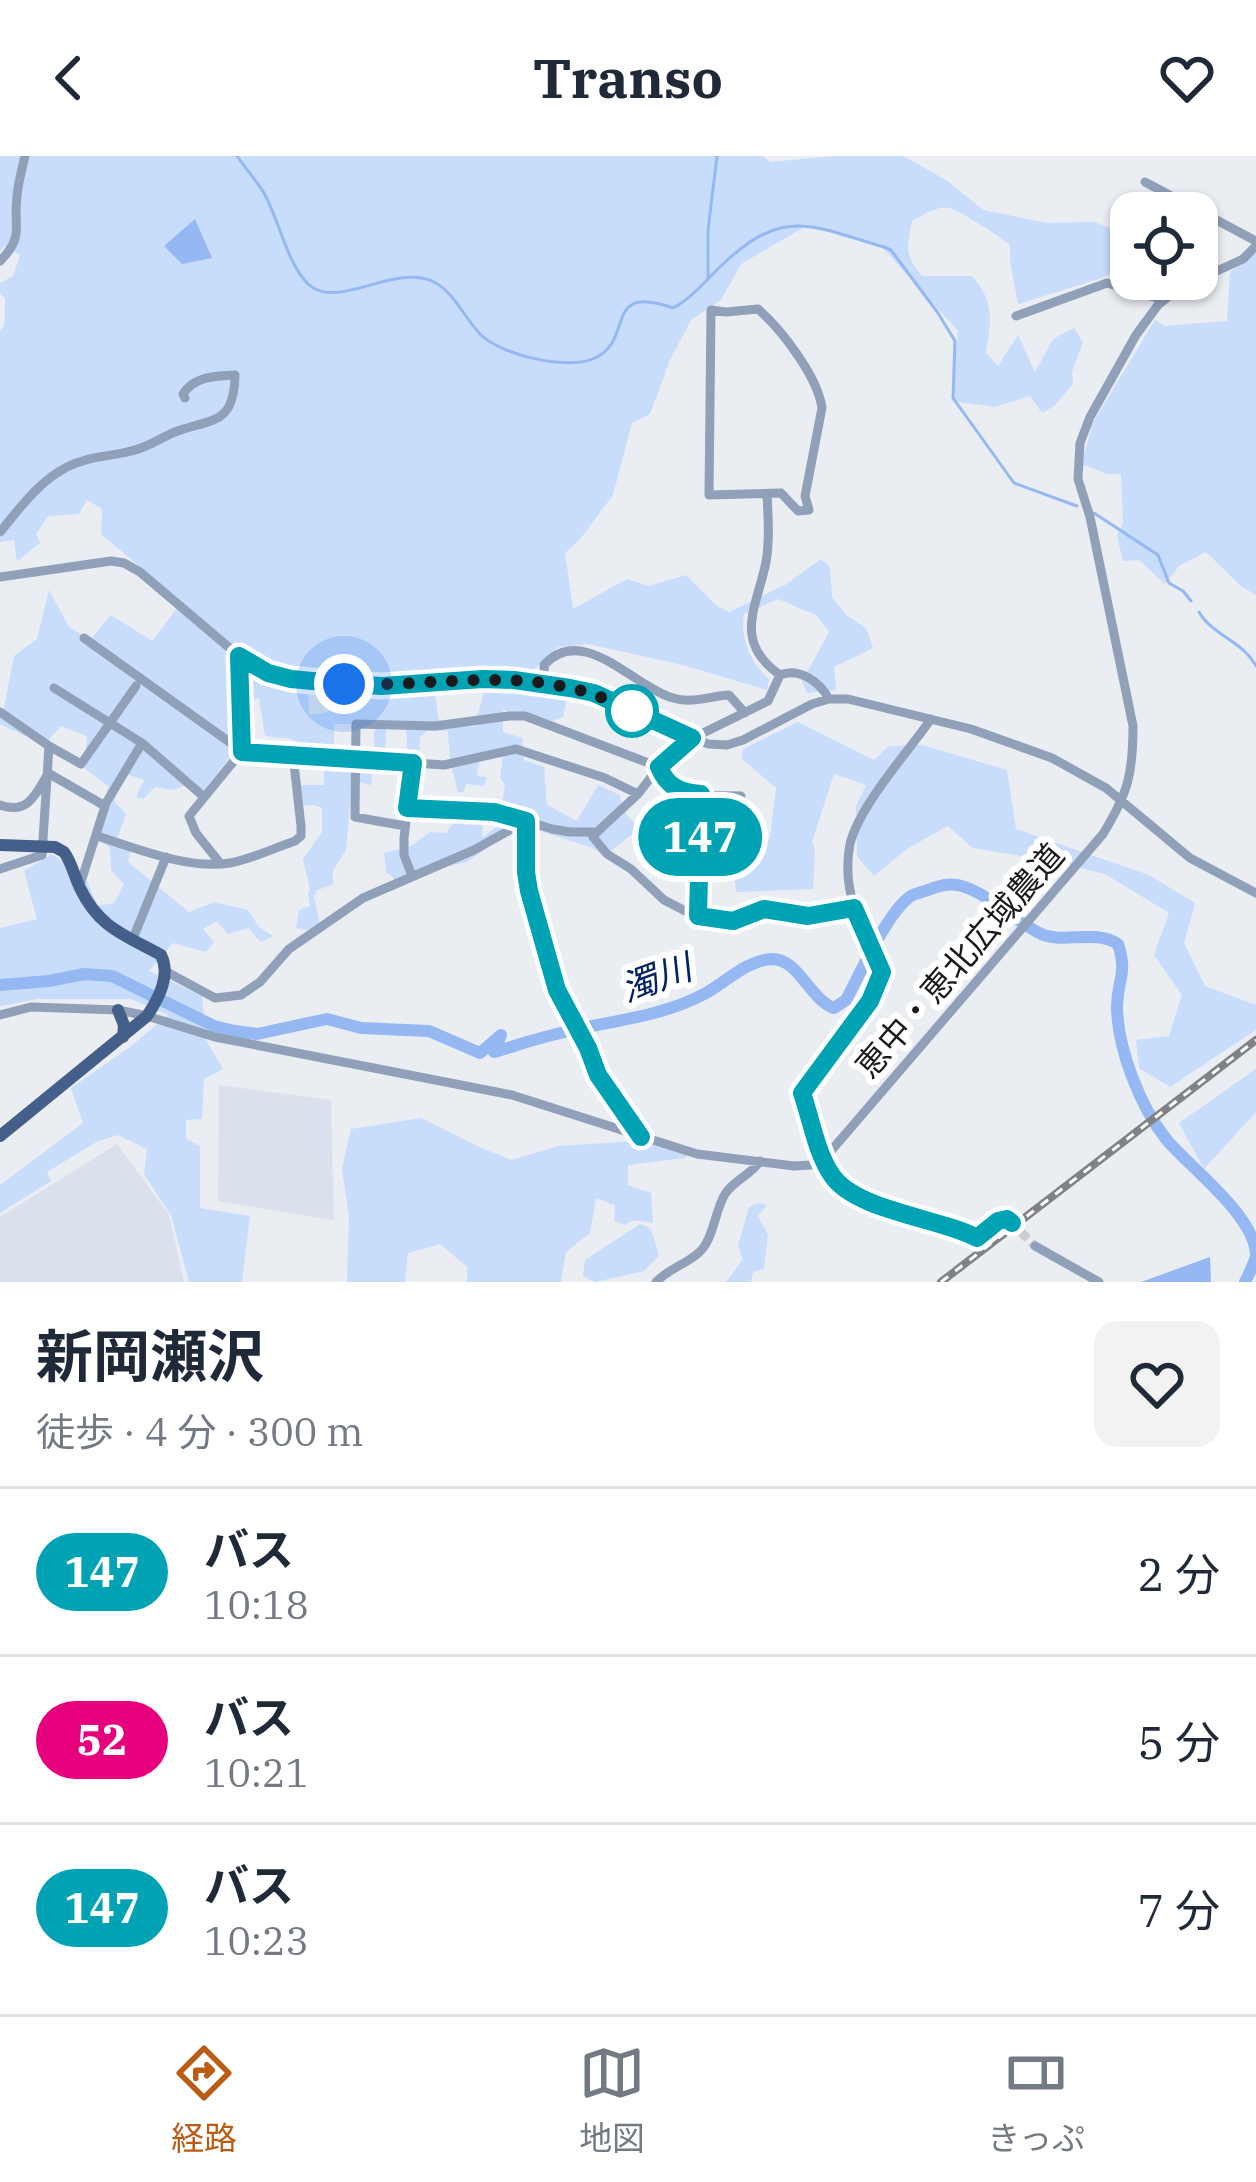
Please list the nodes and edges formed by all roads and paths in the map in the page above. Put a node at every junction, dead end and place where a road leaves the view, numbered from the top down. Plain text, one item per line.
1 (25, 156) edge
2 (1145, 182) dead end
3 (1256, 243) edge
4 (0, 261) edge
5 (1218, 270) edge
6 (1110, 283) edge
7 (1163, 300) edge
8 (1016, 316) dead end
9 (184, 398) dead end
10 (767, 494) junction
11 (0, 532) edge
12 (0, 577) edge
13 (84, 638) dead end
14 (239, 656) junction
15 (780, 675) junction
16 (544, 684) junction
17 (136, 686) dead end
18 (54, 688) dead end
19 (829, 699) junction
20 (0, 712) edge
21 (745, 713) junction
22 (931, 719) junction
23 (110, 722) junction
24 (692, 738) junction
25 (142, 742) junction
26 (50, 746) junction
27 (242, 752) junction
28 (293, 755) junction
29 (355, 758) junction
30 (413, 763) junction
31 (659, 767) junction
32 (48, 773) junction
33 (638, 794) junction
34 (701, 794) junction
35 (741, 796) dead end
36 (204, 797) junction
37 (1123, 801) junction
38 (0, 805) edge
39 (106, 806) junction
40 (407, 808) junction
41 (526, 821) junction
42 (405, 826) junction
43 (598, 832) junction
44 (97, 836) junction
45 (700, 837) junction
46 (720, 838) dead end
47 (0, 845) edge
48 (43, 847) junction
49 (166, 857) junction
50 (220, 863) junction
51 (0, 869) edge
52 (412, 876) junction
53 (79, 887) junction
54 (1256, 893) edge
55 (854, 908) junction
56 (698, 916) junction
57 (131, 942) junction
58 (164, 976) junction
59 (118, 1010) junction
60 (151, 1010) junction
61 (0, 1015) edge
62 (123, 1038) junction
63 (0, 1136) edge
64 (641, 1137) junction
65 (824, 1159) junction
66 (760, 1161) junction
67 (1012, 1223) dead end
68 (1035, 1246) tunnel mouth
69 (668, 1270) junction
70 (643, 1282) edge
71 (656, 1282) edge
72 (1099, 1282) edge

1 - 4 street
2 - 3 street
3 - 5 street, 恵中・恵北広域農道
6 - 8 street
7 - 37 street, 恵中・恵北広域農道
9 - 11 street
10 - 10 street
10 - 15 street
12 - 14 street
13 - 27 street
14 - 16 street
14 - 27 street
15 - 19 street
15 - 21 street
16 - 21 street
16 - 24 street
17 - 23 street
18 - 23 street
19 - 22 street
19 - 24 street
20 - 26 street
21 - 24 street
22 - 37 street
22 - 55 street
23 - 25 street
23 - 26 street
24 - 31 street
25 - 36 street
25 - 39 street
26 - 32 street
27 - 28 street
27 - 36 street
28 - 29 street
28 - 50 street
29 - 30 street
29 - 31 street
29 - 42 street
30 - 33 street
30 - 40 street
31 - 33 street
31 - 34 street
32 - 38 street
32 - 39 street
32 - 48 street
33 - 43 street
34 - 35 street
34 - 45 street
36 - 50 street
37 - 54 street
37 - 65 street, 恵中・恵北広域農道
39 - 44 street
40 - 41 street
40 - 42 street
41 - 43 street
41 - 52 street
41 - 64 street
42 - 52 street
43 - 56 street
44 - 49 street
44 - 53 street
45 - 46 street
45 - 56 street
47 - 48 main road
48 - 51 street
48 - 53 main road
49 - 50 street
49 - 57 street
52 - 58 street
53 - 57 main road
55 - 56 street
55 - 65 street
57 - 58 main road
58 - 60 main road
59 - 60 street
59 - 61 street
59 - 62 main road
60 - 62 main road
60 - 64 street
62 - 63 main road
64 - 66 street
65 - 66 street
65 - 67 street
66 - 69 street
68 - 72 street
69 - 70 street
69 - 71 street

